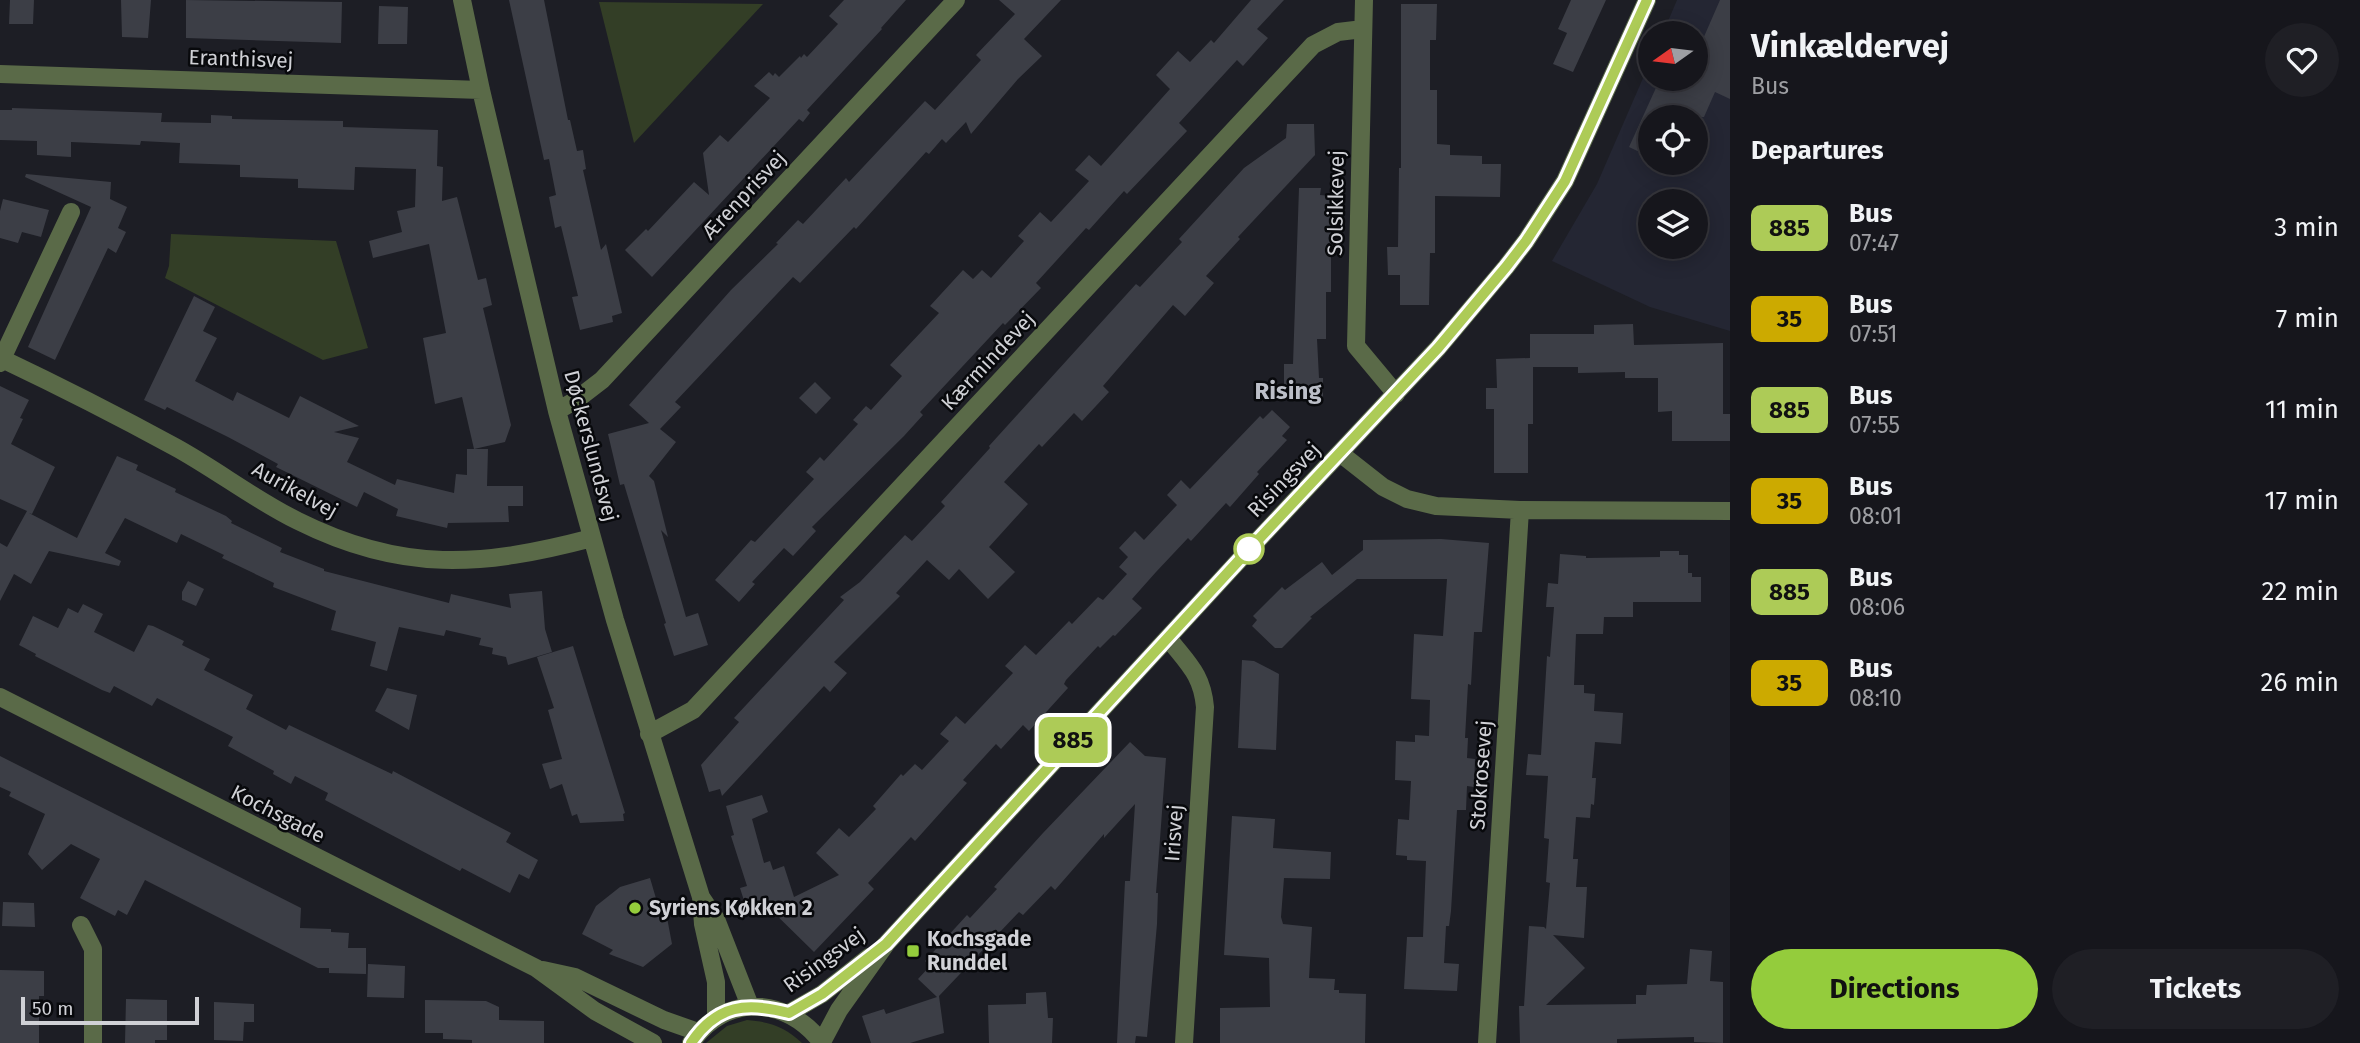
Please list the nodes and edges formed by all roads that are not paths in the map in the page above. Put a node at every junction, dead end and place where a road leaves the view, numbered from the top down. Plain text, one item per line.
1 (462, 0) edge
2 (956, 0) edge
3 (1364, 0) edge
4 (1647, 0) edge
5 (1363, 29) junction
6 (0, 74) edge
7 (481, 90) junction
8 (71, 212) dead end
9 (1, 360) edge
10 (1396, 394) junction
11 (557, 411) junction
12 (1341, 454) junction
13 (1520, 510) junction
14 (1730, 511) edge
15 (592, 538) junction
16 (1168, 638) junction
17 (0, 697) edge
18 (649, 734) junction
19 (701, 897) junction
20 (81, 925) dead end
21 (886, 944) junction
22 (536, 968) junction
23 (750, 1006) junction
24 (789, 1013) junction
25 (716, 1017) junction
26 (694, 1038) edge
27 (93, 1043) edge
28 (653, 1043) edge
29 (822, 1043) edge
30 (1184, 1043) edge
31 (1487, 1043) edge

1 - 7 street, Døckerslundsvej
2 - 11 street, Ærenprisvej
3 - 5 street, Solsikkevej
4 - 10 street, Risingsvej
5 - 10 street, Solsikkevej
5 - 18 street, Kærmindevej
6 - 7 street, Eranthisvej
7 - 11 street, Døckerslundsvej
8 - 9 street, Aurikelvej
9 - 15 street, Aurikelvej
10 - 12 street, Risingsvej
11 - 15 street, Døckerslundsvej
12 - 13 street
12 - 16 street, Risingsvej
13 - 14 street
13 - 31 street, Stokrosevej
15 - 18 street, Døckerslundsvej
16 - 21 street, Risingsvej
16 - 30 street, Irisvej
17 - 22 street, Kochsgade
18 - 19 street, Døckerslundsvej
19 - 23 street, Døckerslundsvej
19 - 25 street, Døckerslundsvej
20 - 27 street
21 - 24 street, Risingsvej
21 - 29 street, Risingsvej
22 - 26 street, Kochsgade
22 - 28 street, Kochsgade
23 - 24 street
23 - 25 street
24 - 29 street
25 - 26 street

